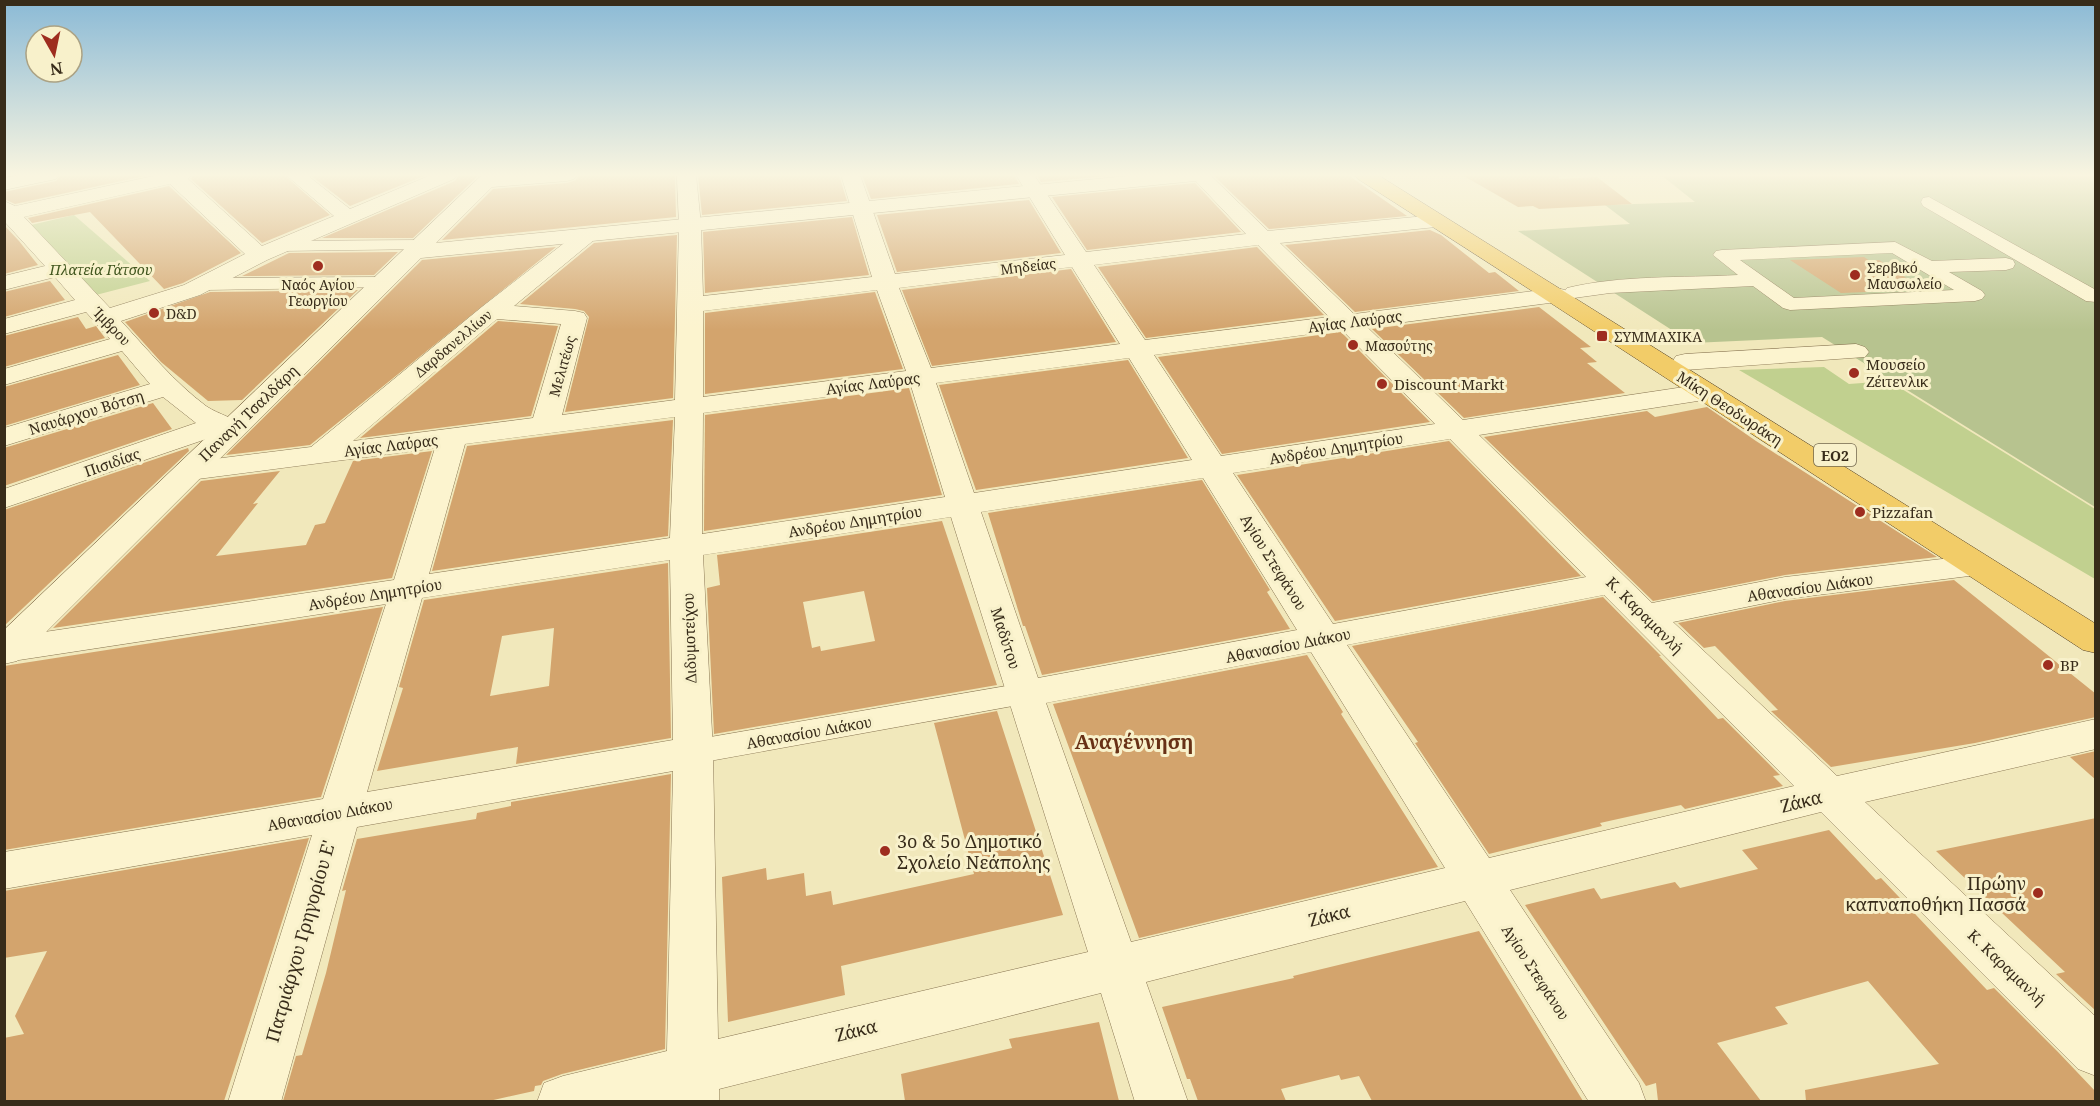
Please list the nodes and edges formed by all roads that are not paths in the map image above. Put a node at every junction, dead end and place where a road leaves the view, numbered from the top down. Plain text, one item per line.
1 (16, 227) edge
2 (230, 227) edge
3 (323, 227) edge
4 (439, 227) edge
5 (674, 227) edge
6 (690, 227) edge
7 (867, 227) edge
8 (1058, 227) edge
9 (1253, 227) edge
10 (1380, 227) edge
11 (1446, 227) edge
12 (1463, 227) edge
13 (1965, 227) edge
14 (589, 235) junction
15 (1265, 238) junction
16 (280, 246) junction
17 (417, 248) junction
18 (259, 255) junction
19 (1080, 260) junction
20 (2015, 260) junction
21 (1928, 267) junction
22 (61, 269) junction
23 (1757, 280) junction
24 (4, 283) edge
25 (886, 283) junction
26 (206, 284) junction
27 (382, 284) junction
28 (1566, 294) junction
29 (2093, 297) dead end
30 (691, 305) junction
31 (97, 311) junction
32 (492, 311) junction
33 (1346, 322) junction
34 (4, 327) edge
35 (128, 342) junction
36 (1137, 349) junction
37 (1856, 352) dead end
38 (1685, 362) junction
39 (4, 377) edge
40 (921, 377) junction
41 (168, 387) junction
42 (1704, 392) junction
43 (690, 406) junction
44 (545, 425) junction
45 (225, 427) junction
46 (1458, 430) junction
47 (4, 437) edge
48 (453, 437) junction
49 (320, 454) junction
50 (1214, 466) junction
51 (190, 471) junction
52 (4, 499) edge
53 (963, 505) junction
54 (686, 547) junction
55 (1977, 566) junction
56 (1612, 583) junction
57 (409, 589) junction
58 (1645, 616) junction
59 (2096, 617) edge
60 (1322, 639) junction
61 (2096, 641) edge
62 (5, 651) edge
63 (1024, 694) junction
64 (2096, 734) edge
65 (693, 752) junction
66 (1828, 794) junction
67 (338, 813) junction
68 (4, 871) edge
69 (1476, 879) junction
70 (1117, 967) junction
71 (2096, 1052) edge
72 (693, 1086) edge
73 (254, 1101) edge
74 (563, 1101) edge
75 (1162, 1101) edge
76 (1620, 1101) edge

1 - 22 street, Ίμβρου
2 - 18 street
3 - 16 street
4 - 17 street, Παναγή Τσαλδάρη
5 - 14 street
6 - 30 street, Διδυμοτείχου
7 - 25 street, Μαδύτου
8 - 19 street, Αγίου Στεφάνου
9 - 15 street, Κ. Καραμανλή
10 - 15 street, Μηδείας
11 - 28 highway, Μίκη Θεοδωράκη / ΕΟ2
12 - 28 highway, Μίκη Θεοδωράκη / ΕΟ2
13 - 20 street
14 - 17 street
14 - 32 street, Δαρδανελλίων
15 - 19 street, Μηδείας
15 - 33 street, Κ. Καραμανλή
16 - 17 street
16 - 18 street
17 - 27 street, Παναγή Τσαλδάρη
18 - 26 street
19 - 25 street, Μηδείας
19 - 36 street, Αγίου Στεφάνου
20 - 21 street
20 - 29 street
21 - 23 street
21 - 23 street
22 - 24 street
22 - 31 street, Ίμβρου
23 - 28 street
25 - 30 street, Μηδείας
25 - 40 street, Μαδύτου
26 - 27 street
26 - 31 street
27 - 45 street, Παναγή Τσαλδάρη
28 - 33 street, Αγίας Λαύρας
28 - 38 highway, Μίκη Θεοδωράκη / ΕΟ2
28 - 42 highway, Μίκη Θεοδωράκη / ΕΟ2
30 - 43 street, Διδυμοτείχου
31 - 34 street
31 - 35 street, Ίμβρου
32 - 44 street, Μελιτέως
32 - 49 street, Δαρδανελλίων
33 - 36 street, Αγίας Λαύρας
33 - 46 street, Κ. Καραμανλή
35 - 39 street
35 - 41 street, Ίμβρου
36 - 40 street, Αγίας Λαύρας
36 - 50 street, Αγίου Στεφάνου
37 - 38 street
38 - 59 highway, Μίκη Θεοδωράκη / ΕΟ2
40 - 43 street, Αγίας Λαύρας
40 - 53 street, Μαδύτου
41 - 45 street, Ίμβρου
41 - 47 street, Ναυάρχου Βότση
42 - 46 street, Ανδρέου Δημητρίου
42 - 55 highway, Μίκη Θεοδωράκη / ΕΟ2
43 - 44 street, Αγίας Λαύρας
43 - 54 street, Διδυμοτείχου
44 - 48 street, Αγίας Λαύρας
45 - 51 street, Παναγή Τσαλδάρη
45 - 52 street, Πισιδίας
46 - 50 street, Ανδρέου Δημητρίου
46 - 56 street, Κ. Καραμανλή
48 - 49 street, Αγίας Λαύρας
48 - 57 street, Πατριάρχου Γρηγορίου Ε'
49 - 51 street, Αγίας Λαύρας
50 - 53 street, Ανδρέου Δημητρίου
50 - 60 street, Αγίου Στεφάνου
51 - 62 street, Παναγή Τσαλδάρη
53 - 54 street, Ανδρέου Δημητρίου
53 - 63 street, Μαδύτου
54 - 57 street, Ανδρέου Δημητρίου
54 - 65 street, Διδυμοτείχου
55 - 58 street, Αθανασίου Διάκου
55 - 61 highway, Μίκη Θεοδωράκη / ΕΟ2
56 - 58 street, Κ. Καραμανλή
56 - 60 street, Αθανασίου Διάκου
57 - 62 street, Ανδρέου Δημητρίου
57 - 67 street, Πατριάρχου Γρηγορίου Ε'
58 - 66 street, Κ. Καραμανλή
60 - 63 street, Αθανασίου Διάκου
60 - 69 street, Αγίου Στεφάνου
63 - 65 street, Αθανασίου Διάκου
63 - 70 street, Μαδύτου
64 - 66 street, Ζάκα
65 - 67 street, Αθανασίου Διάκου
65 - 72 street, Διδυμοτείχου
66 - 69 street, Ζάκα
66 - 71 street, Κ. Καραμανλή
67 - 68 street, Αθανασίου Διάκου
67 - 73 street, Πατριάρχου Γρηγορίου Ε'
69 - 70 street, Ζάκα
69 - 76 street, Αγίου Στεφάνου
70 - 72 street, Ζάκα
70 - 75 street, Μαδύτου
72 - 74 street, Ζάκα

